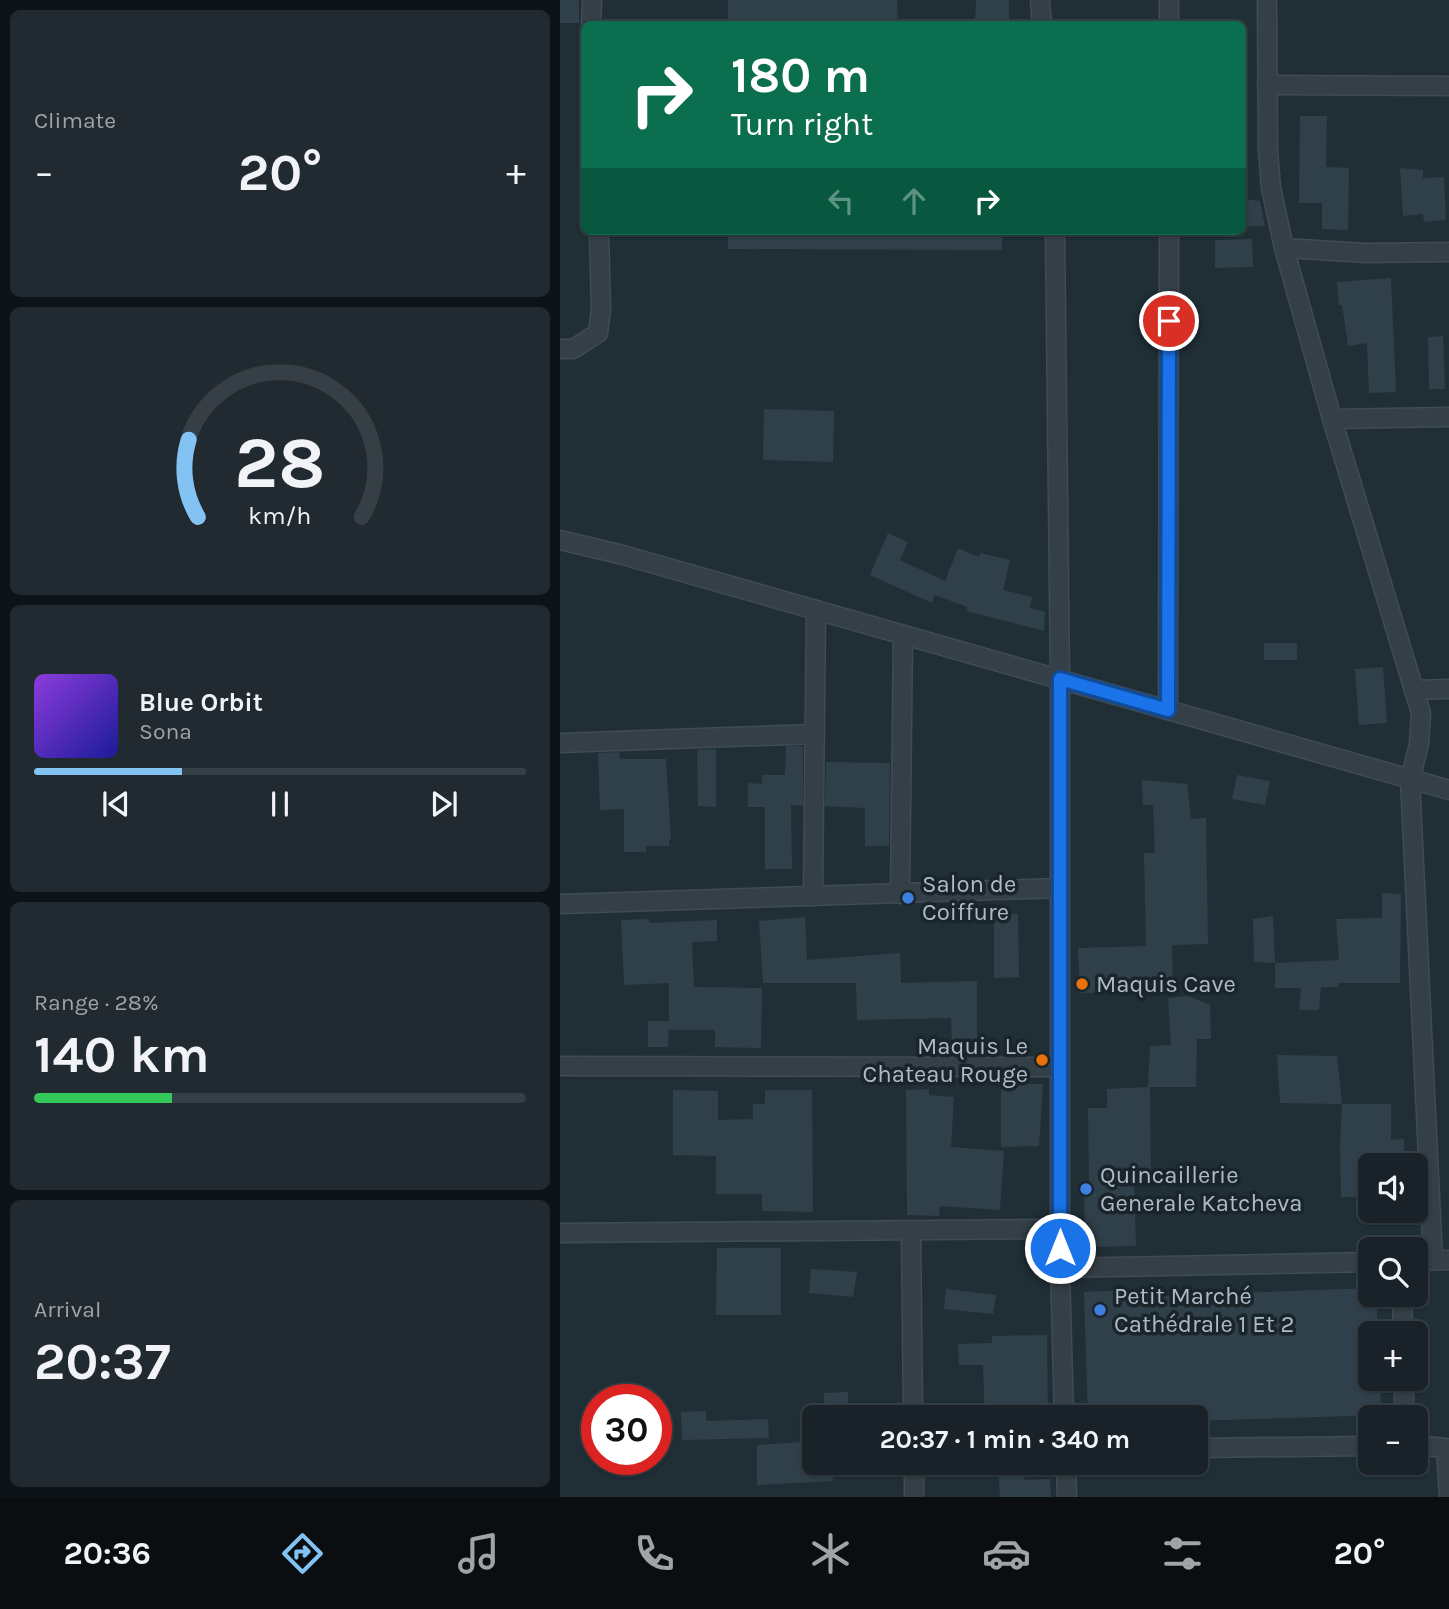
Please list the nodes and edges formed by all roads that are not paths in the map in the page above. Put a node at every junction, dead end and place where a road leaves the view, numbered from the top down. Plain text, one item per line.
1 (592, 0) edge
2 (1040, 0) edge
3 (1168, 0) edge
4 (1267, 0) edge
5 (591, 21) edge
6 (1042, 21) edge
7 (1169, 21) edge
8 (1267, 85) junction
9 (1449, 86) edge
10 (598, 235) edge
11 (1055, 235) edge
12 (1169, 235) edge
13 (1284, 248) junction
14 (1449, 252) edge
15 (560, 349) edge
16 (1449, 417) edge
17 (1332, 419) junction
18 (560, 540) edge
19 (816, 610) junction
20 (903, 635) junction
21 (1060, 679) junction
22 (1414, 690) junction
23 (1449, 690) edge
24 (1168, 710) junction
25 (814, 734) junction
26 (560, 743) edge
27 (1410, 780) junction
28 (1449, 790) edge
29 (1060, 888) junction
30 (900, 894) junction
31 (813, 896) junction
32 (560, 904) edge
33 (560, 1066) edge
34 (1060, 1067) junction
35 (1060, 1229) junction
36 (911, 1230) junction
37 (560, 1233) edge
38 (1433, 1260) edge
39 (1358, 1262) edge
40 (1060, 1268) junction
41 (913, 1405) edge
42 (1064, 1405) edge
43 (1358, 1446) edge
44 (1428, 1446) edge
45 (1208, 1447) edge
46 (914, 1475) edge
47 (1066, 1475) edge
48 (914, 1497) edge
49 (1067, 1497) edge
50 (1449, 1497) edge

1 - 5 street
2 - 6 street
3 - 7 street
4 - 8 street
8 - 9 street
8 - 13 street
10 - 15 street
11 - 21 street
12 - 24 street
13 - 14 street
13 - 17 street
16 - 17 street
17 - 22 street
18 - 19 street
19 - 20 street
19 - 25 street
20 - 21 street
20 - 30 street
21 - 24 street
21 - 29 street
22 - 23 street
22 - 27 street
24 - 27 street
25 - 26 street
25 - 31 street
27 - 28 street
27 - 38 street
29 - 30 street
29 - 34 street
30 - 31 street
31 - 32 street
33 - 34 street
34 - 35 street
35 - 36 street
35 - 40 street
36 - 37 street
36 - 41 street
39 - 40 street
40 - 42 street
43 - 45 street
44 - 50 street
46 - 48 street
47 - 49 street

